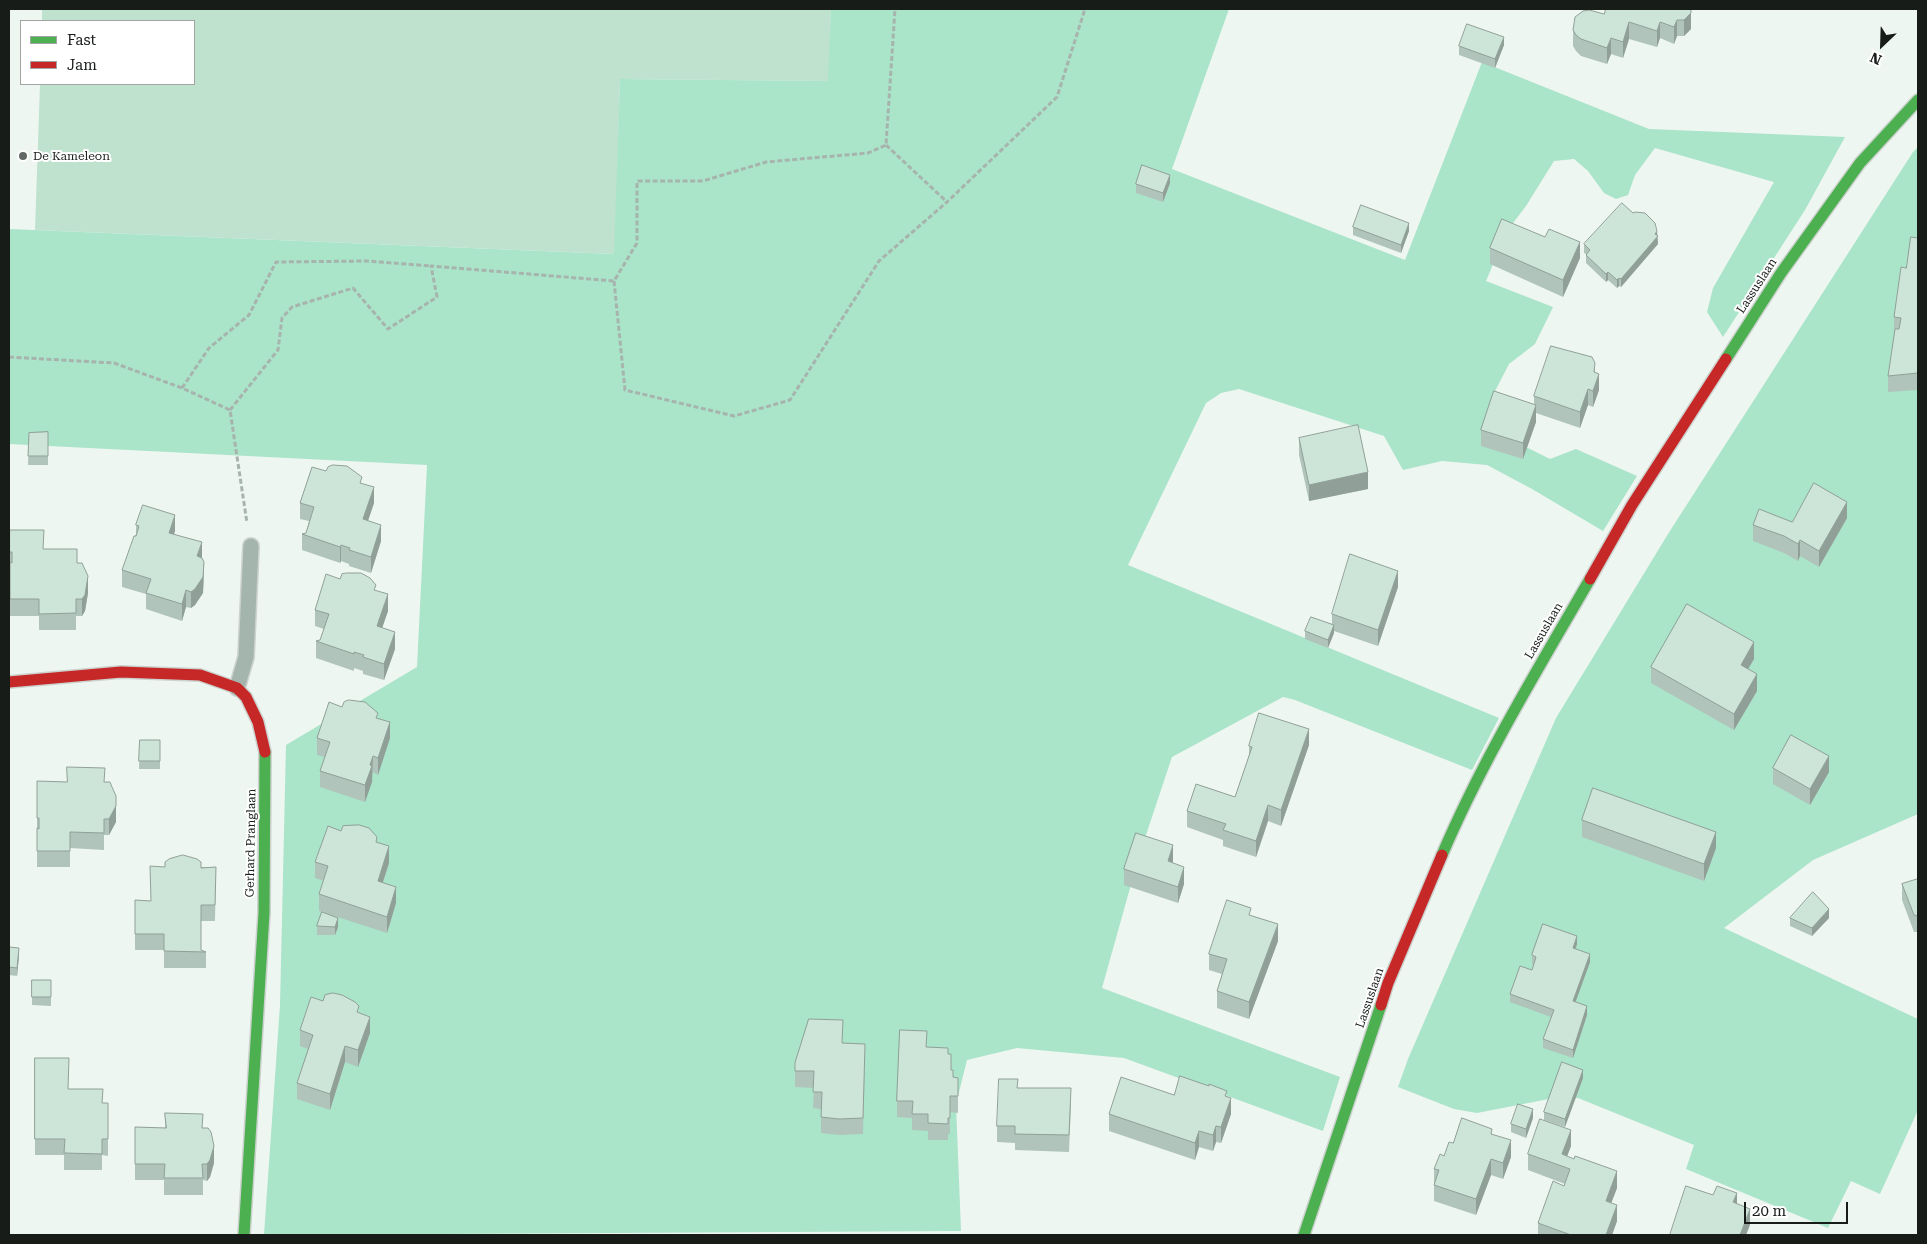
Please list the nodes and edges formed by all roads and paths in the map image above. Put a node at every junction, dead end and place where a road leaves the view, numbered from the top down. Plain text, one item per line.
1 (894, 9) edge
2 (1085, 9) edge
3 (1918, 100) edge
4 (886, 145) junction
5 (947, 202) junction
6 (431, 266) junction
7 (614, 281) junction
8 (9, 357) edge
9 (182, 388) junction
10 (230, 410) junction
11 (251, 546) joint
12 (9, 682) edge
13 (237, 688) junction
14 (244, 1235) edge
15 (1304, 1235) edge

1 - 4 path
2 - 5 path
3 - 15 street, Lassuslaan
4 - 5 path
4 - 7 path
5 - 7 path
6 - 7 path
6 - 9 path
6 - 10 path
8 - 9 path
9 - 10 path
10 - 11 path
11 - 13 lane
12 - 13 street
13 - 14 street, Gerhard Pranglaan

